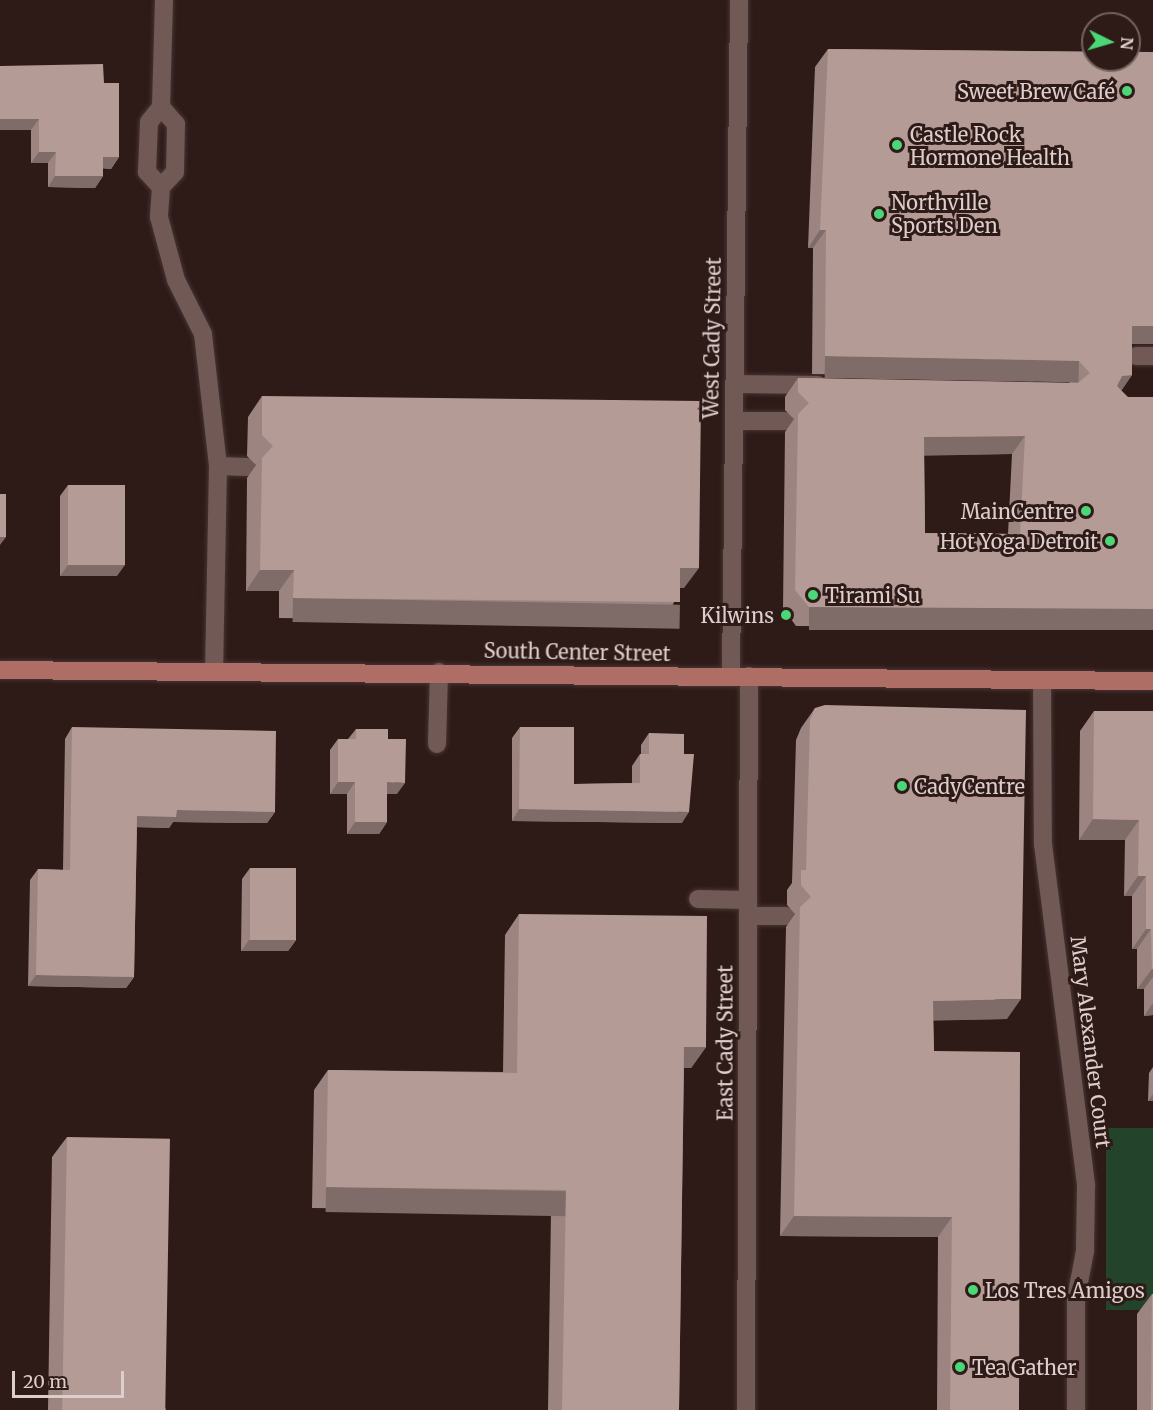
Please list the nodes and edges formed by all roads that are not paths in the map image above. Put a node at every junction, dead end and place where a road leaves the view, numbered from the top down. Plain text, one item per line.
1 (164, 0) edge
2 (739, 0) edge
3 (161, 107) junction
4 (161, 186) junction
5 (734, 384) junction
6 (841, 386) edge
7 (734, 421) junction
8 (785, 421) dead end
9 (218, 466) junction
10 (247, 467) dead end
11 (0, 670) edge
12 (214, 670) junction
13 (439, 672) junction
14 (740, 676) junction
15 (1042, 680) junction
16 (1153, 681) edge
17 (436, 744) dead end
18 (698, 899) dead end
19 (748, 908) junction
20 (786, 916) dead end
21 (746, 1410) edge
22 (1076, 1410) edge

1 - 3 street
2 - 5 street, West Cady Street
3 - 4 street
3 - 4 street
4 - 9 street
5 - 6 street
5 - 7 street, West Cady Street
7 - 8 street
7 - 14 street, West Cady Street
9 - 10 street
9 - 12 street
11 - 12 main road, South Center Street
12 - 13 main road, South Center Street
13 - 14 main road, South Center Street
13 - 17 street
14 - 15 main road, South Center Street
14 - 19 street, East Cady Street
15 - 16 main road, South Center Street
15 - 22 street, Mary Alexander Court
18 - 19 street
19 - 20 street
19 - 21 street, East Cady Street

